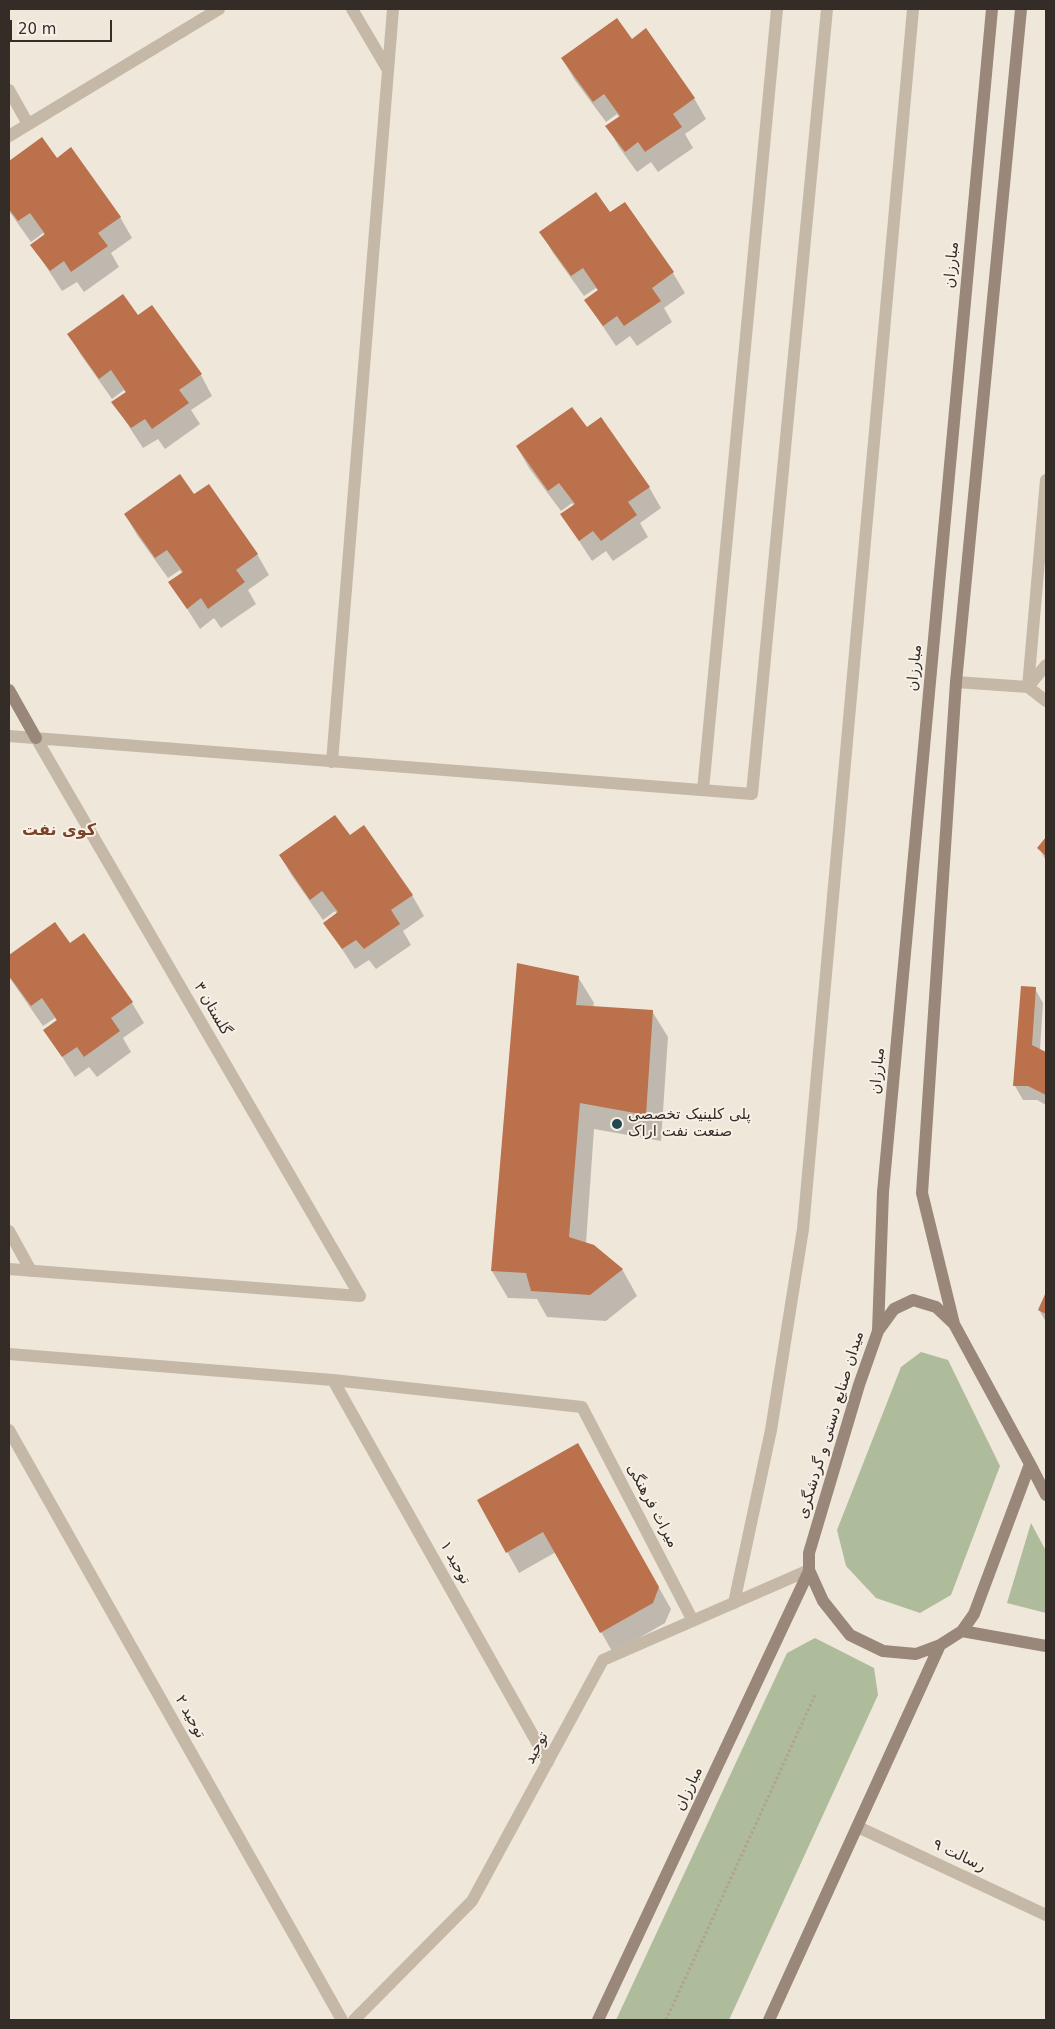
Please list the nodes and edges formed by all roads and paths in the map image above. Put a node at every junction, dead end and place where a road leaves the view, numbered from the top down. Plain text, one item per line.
1 (219, 9) edge
2 (352, 9) edge
3 (393, 9) edge
4 (777, 9) edge
5 (827, 9) edge
6 (913, 9) edge
7 (992, 9) edge
8 (1021, 9) edge
9 (388, 70) junction
10 (9, 90) edge
11 (28, 124) junction
12 (9, 136) edge
13 (1046, 480) edge
14 (1046, 665) edge
15 (956, 682) junction
16 (1028, 686) junction
17 (9, 690) edge
18 (1046, 701) edge
19 (9, 736) edge
20 (36, 738) junction
21 (332, 762) junction
22 (703, 790) junction
23 (9, 1231) edge
24 (9, 1269) edge
25 (31, 1271) junction
26 (954, 1324) junction
27 (878, 1331) junction
28 (9, 1354) edge
29 (333, 1380) junction
30 (9, 1430) edge
31 (1030, 1464) junction
32 (1046, 1495) edge
33 (809, 1571) junction
34 (734, 1603) junction
35 (693, 1620) junction
36 (962, 1631) junction
37 (940, 1645) junction
38 (1046, 1646) edge
39 (815, 1694) dead end
40 (548, 1762) junction
41 (858, 1827) junction
42 (1046, 1915) edge
43 (342, 2020) edge
44 (354, 2020) edge
45 (598, 2020) edge
46 (666, 2020) edge
47 (769, 2020) edge

1 - 11 street
2 - 9 street
3 - 9 street
4 - 22 street
5 - 22 street
6 - 34 street
7 - 27 street, مبارزان
8 - 15 street
9 - 21 street
10 - 11 street
11 - 12 street
13 - 16 street
14 - 16 street
15 - 16 street
15 - 26 street
16 - 18 street
17 - 20 street
19 - 20 street
20 - 21 street
20 - 25 street, گلستان ۳
21 - 22 street
23 - 25 street
24 - 25 street
26 - 27 street, میدان صنایع دستی و گردشگری
26 - 31 street, میدان صنایع دستی و گردشگری
27 - 33 street, میدان صنایع دستی و گردشگری
28 - 29 street
29 - 35 street, میراث فرهنگی
29 - 40 street, توحید ۱
30 - 43 street, توحید ۲
31 - 32 street, میدان صنایع دستی و گردشگری
31 - 36 street
33 - 34 street, توحید
33 - 37 street
33 - 45 street, مبارزان
34 - 35 street, توحید
35 - 40 street, توحید
36 - 37 street
36 - 38 street
37 - 41 street
39 - 46 path
40 - 44 street, توحید
41 - 42 street, رسالت ۹
41 - 47 street

